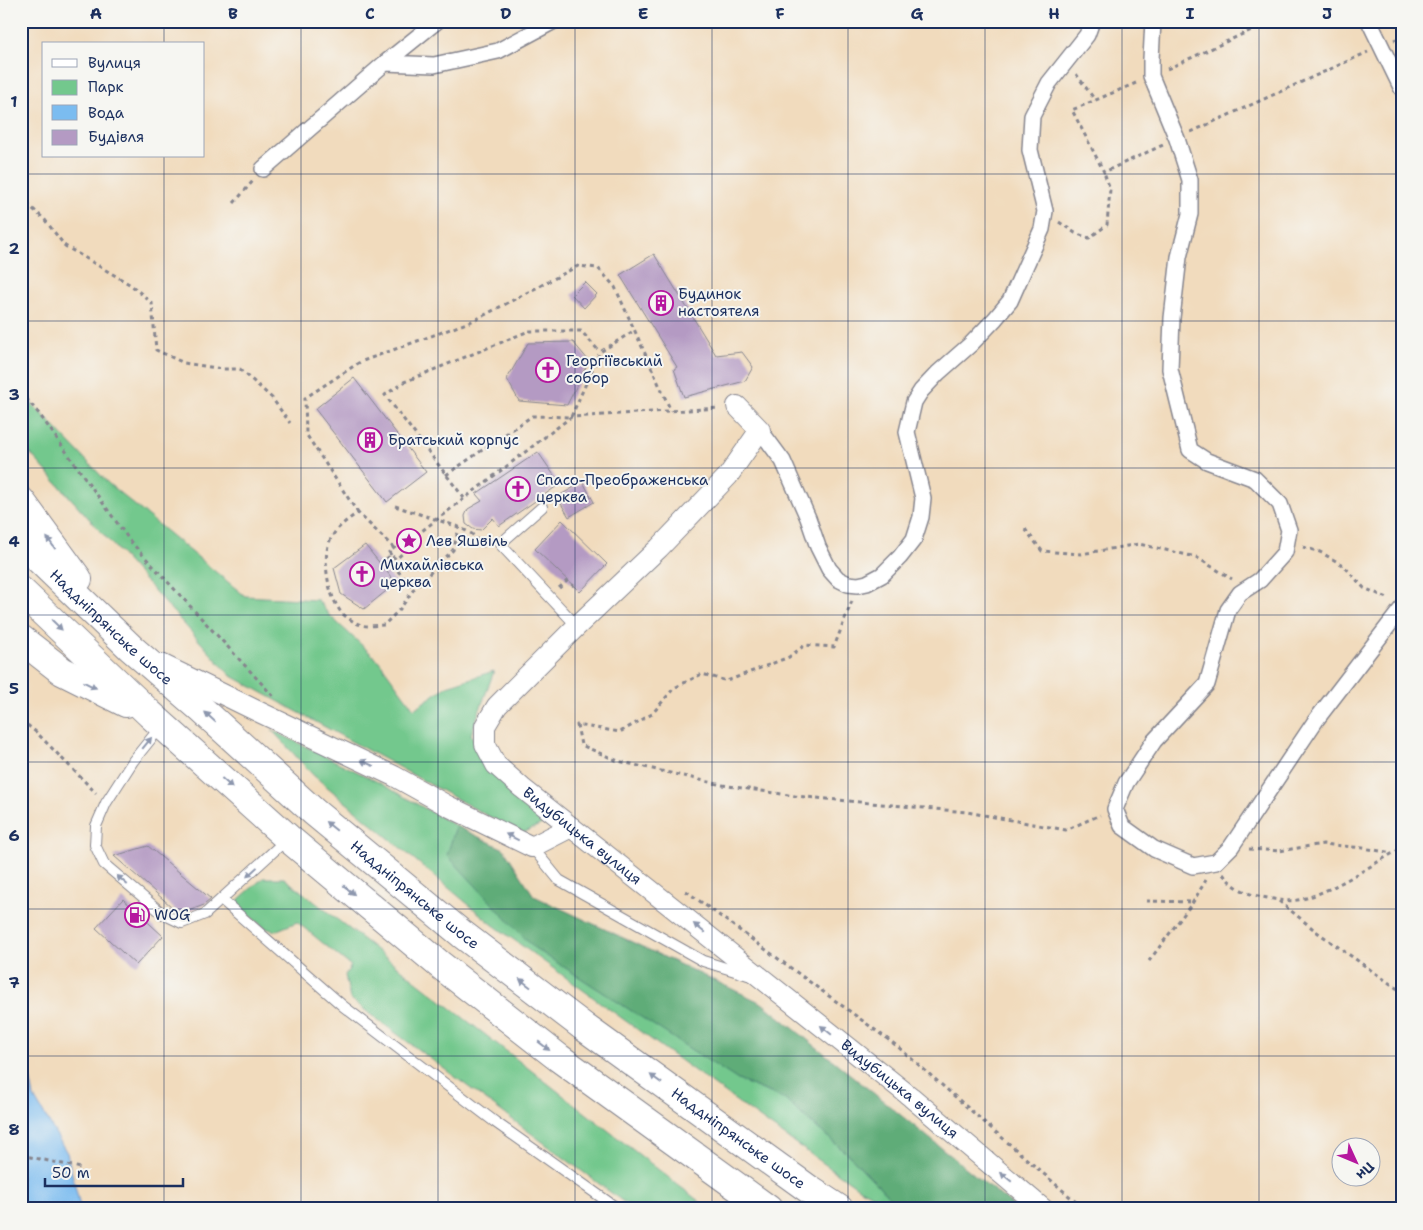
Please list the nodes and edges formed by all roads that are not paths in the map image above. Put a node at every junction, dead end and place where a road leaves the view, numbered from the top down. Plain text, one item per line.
1 (437, 21) edge
2 (554, 21) edge
3 (1092, 21) edge
4 (1153, 21) edge
5 (1369, 21) edge
6 (385, 63) junction
7 (1402, 89) edge
8 (263, 169) road end
9 (737, 406) road end
10 (760, 430) junction
11 (21, 501) edge
12 (542, 507) dead end
13 (21, 542) edge
14 (21, 591) edge
15 (1398, 604) edge
16 (577, 626) junction
17 (21, 639) edge
18 (126, 644) junction
19 (156, 719) junction
20 (571, 827) junction
21 (288, 838) junction
22 (532, 847) junction
23 (222, 900) junction
24 (761, 978) junction
25 (618, 1209) edge
26 (768, 1209) edge
27 (838, 1209) edge
28 (1043, 1209) edge

1 - 6 street
2 - 6 street
3 - 10 street
4 - 15 street
5 - 7 street
6 - 8 street
9 - 10 street
10 - 16 street, Видубицька вулиця
18 -> 11 main road
12 - 16 lane
13 - 18 main road, Наддніпрянське шосе
14 -> 19 main road
16 - 20 street, Видубицька вулиця
17 -> 19 main road
22 -> 18 street
27 -> 18 main road, Наддніпрянське шосе
19 -> 21 main road
23 -> 19 lane
20 - 22 street
24 -> 20 street, Видубицька вулиця
21 -> 23 lane
21 -> 26 main road
22 - 24 lane
23 - 25 lane
28 -> 24 street, Видубицька вулиця

